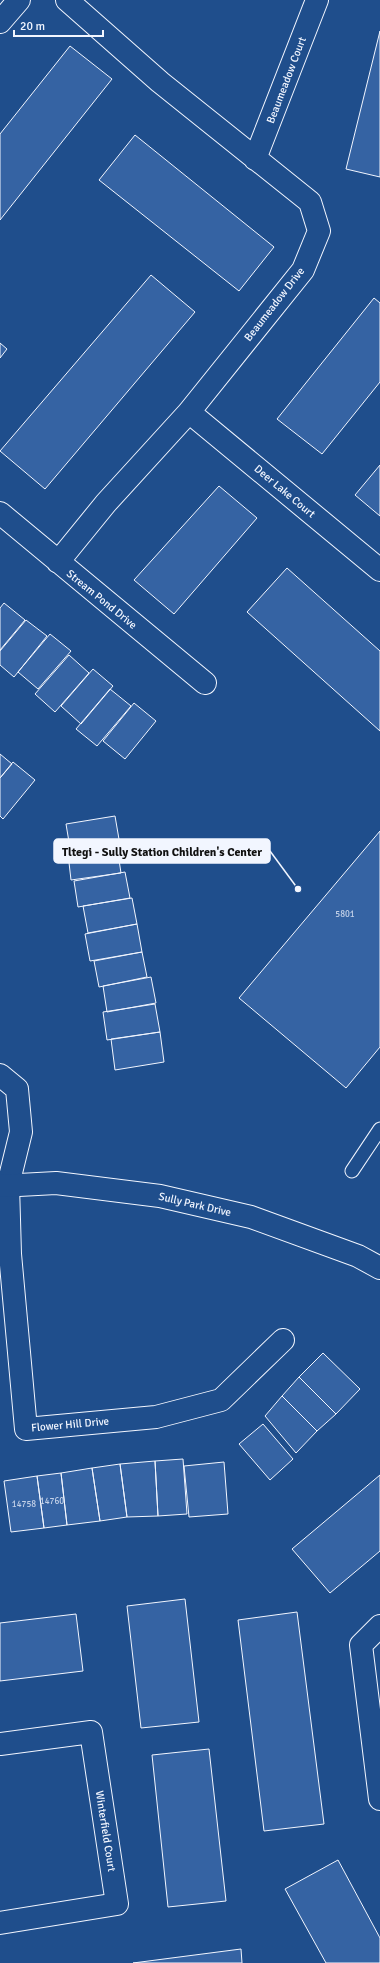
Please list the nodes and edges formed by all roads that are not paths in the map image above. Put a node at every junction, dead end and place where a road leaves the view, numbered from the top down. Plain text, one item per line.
1 (19, 0) edge
2 (67, 0) edge
3 (317, 0) edge
4 (0, 22) edge
5 (255, 159) junction
6 (189, 412) junction
7 (0, 513) edge
8 (58, 562) junction
9 (380, 570) edge
10 (205, 683) dead end
11 (0, 1075) edge
12 (380, 1129) edge
13 (352, 1171) dead end
14 (3, 1179) edge
15 (380, 1268) edge
16 (283, 1340) dead end
17 (380, 1626) edge
18 (0, 1744) edge
19 (380, 1799) edge
20 (0, 1923) edge

1 - 4 street
2 - 5 street, Beaumeadow Drive
3 - 5 street, Beaumeadow Court
5 - 6 street, Beaumeadow Drive
6 - 8 street, Beaumeadow Drive
6 - 9 street, Deer Lake Court
7 - 8 street, Stream Pond Drive
8 - 10 street, Stream Pond Drive
11 - 14 street, Flower Hill Drive
12 - 13 lane
14 - 15 street, Sully Park Drive
14 - 16 street, Flower Hill Drive
17 - 19 street
18 - 20 street, Winterfield Court

